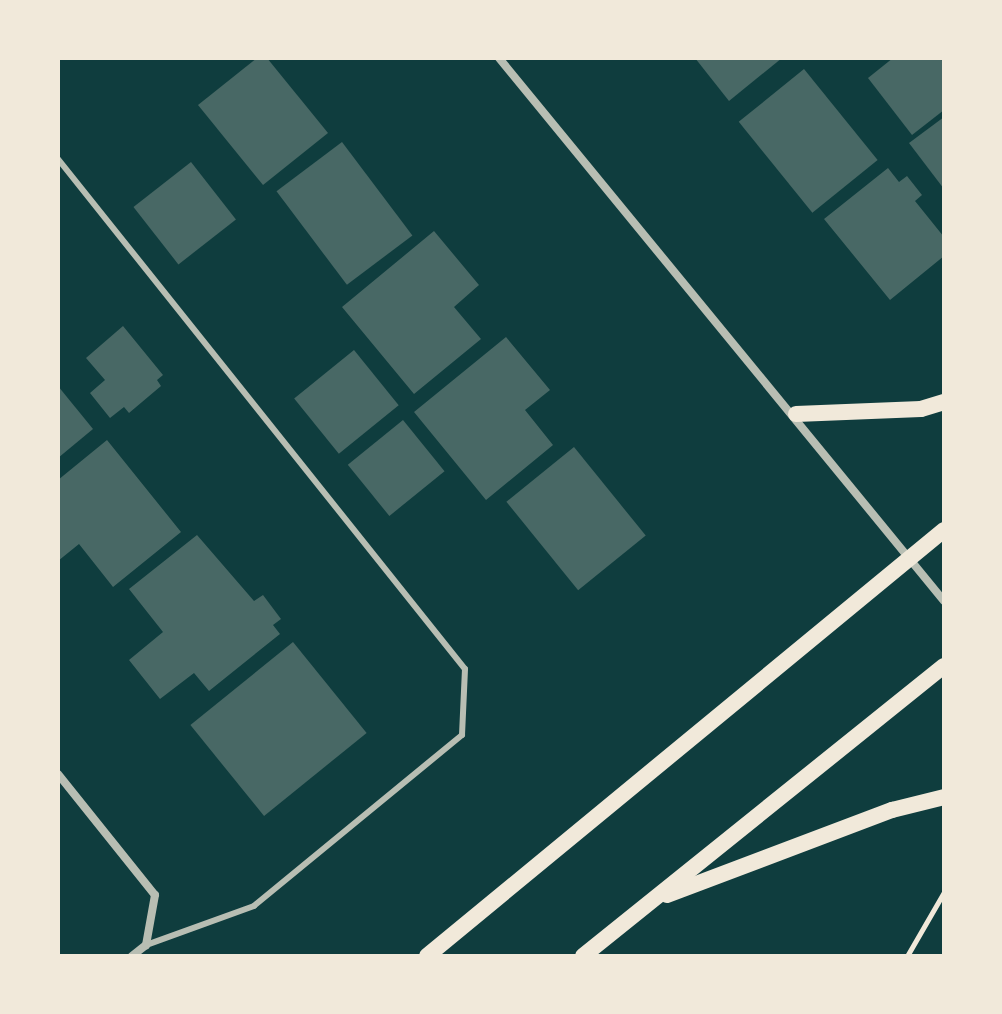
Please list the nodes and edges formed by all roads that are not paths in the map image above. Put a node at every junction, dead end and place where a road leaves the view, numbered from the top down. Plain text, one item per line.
1 (499, 58) edge
2 (58, 159) edge
3 (944, 402) edge
4 (796, 414) junction
5 (944, 530) edge
6 (909, 558) junction
7 (944, 601) edge
8 (944, 666) edge
9 (58, 774) edge
10 (944, 797) edge
11 (650, 901) junction
12 (146, 945) junction
13 (132, 956) edge
14 (427, 956) edge
15 (583, 956) edge

1 - 4 street
2 - 12 lane
3 - 4 main road
4 - 6 street
5 - 6 main road
6 - 7 street
6 - 14 main road
8 - 11 main road
9 - 12 street
10 - 11 main road
11 - 15 main road
12 - 13 street

